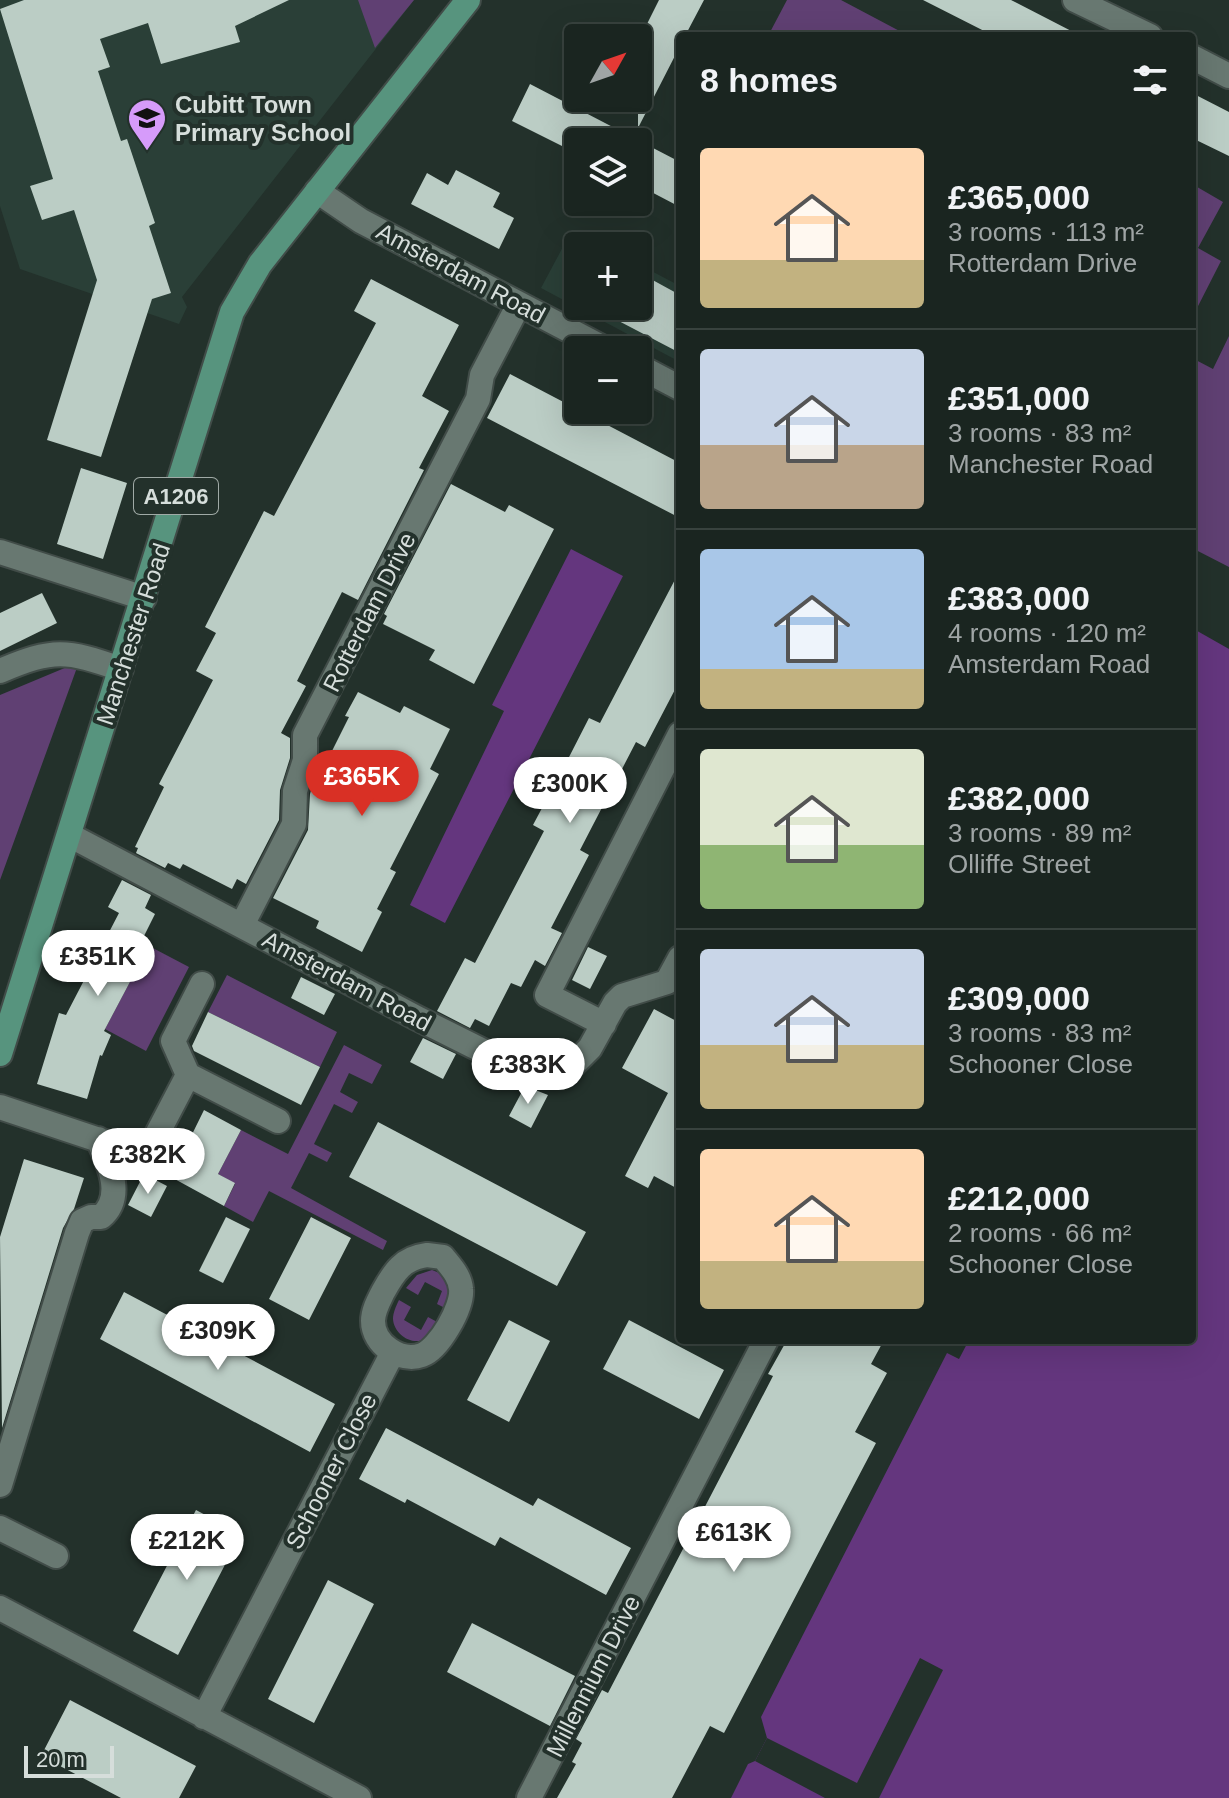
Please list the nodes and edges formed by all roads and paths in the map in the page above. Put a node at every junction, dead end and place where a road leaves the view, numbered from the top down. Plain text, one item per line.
1 (468, 0) edge
2 (1075, 0) edge
3 (1124, 10) edge
4 (1146, 32) edge
5 (1196, 59) edge
6 (1229, 76) edge
7 (317, 191) junction
8 (519, 304) junction
9 (580, 336) edge
10 (652, 373) edge
11 (676, 386) edge
12 (0, 552) edge
13 (144, 598) junction
14 (121, 669) junction
15 (0, 671) edge
16 (676, 742) edge
17 (69, 835) junction
18 (242, 925) junction
19 (676, 965) edge
20 (202, 984) dead end
21 (604, 1024) junction
22 (0, 1054) edge
23 (188, 1075) junction
24 (0, 1107) edge
25 (278, 1121) dead end
26 (98, 1139) junction
27 (764, 1344) edge
28 (393, 1352) dead end
29 (0, 1485) edge
30 (0, 1528) edge
31 (56, 1556) dead end
32 (0, 1608) edge
33 (204, 1717) junction
34 (359, 1798) edge
35 (529, 1798) edge

1 - 7 main road, Manchester Road / A1206
2 - 3 street
3 - 4 street
5 - 6 street
7 - 8 street, Amsterdam Road
7 - 13 main road, Manchester Road / A1206
8 - 9 street, Amsterdam Road
8 - 18 street, Rotterdam Drive
10 - 11 street
12 - 13 street
13 - 14 main road, Manchester Road / A1206
14 - 15 street
14 - 17 main road, Manchester Road / A1206
16 - 21 street
17 - 18 street, Amsterdam Road
17 - 22 main road, Manchester Road / A1206
18 - 21 street, Amsterdam Road
19 - 21 street, Amsterdam Road
20 - 23 street
23 - 25 street
23 - 26 street
24 - 26 street
26 - 29 street
27 - 35 street, Millennium Drive
28 - 33 street, Schooner Close
30 - 31 street
32 - 33 street
33 - 34 street

